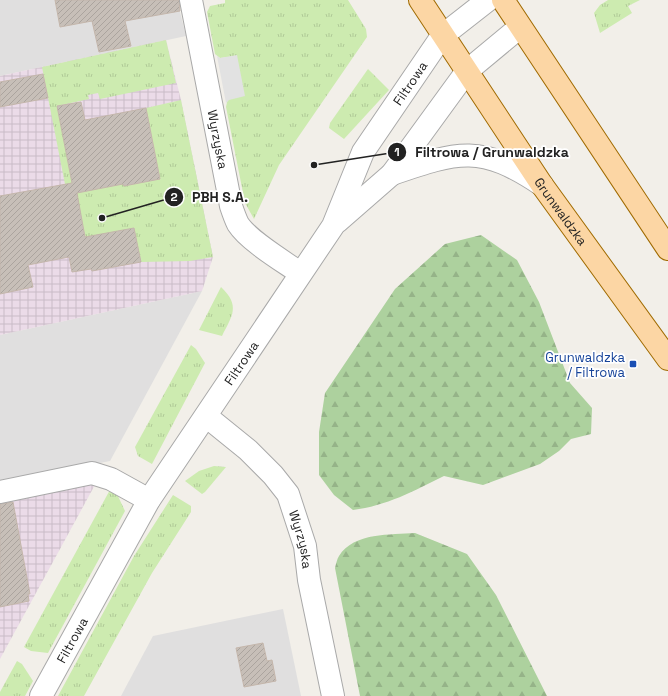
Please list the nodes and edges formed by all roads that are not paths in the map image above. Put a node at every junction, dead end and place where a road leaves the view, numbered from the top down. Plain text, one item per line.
1 (191, 0) edge
2 (420, 0) edge
3 (488, 0) edge
4 (503, 0) edge
5 (520, 27) junction
6 (442, 36) junction
7 (467, 71) junction
8 (392, 174) junction
9 (542, 185) junction
10 (334, 226) junction
11 (668, 249) edge
12 (300, 273) junction
13 (668, 359) edge
14 (206, 416) junction
15 (0, 492) edge
16 (149, 500) junction
17 (41, 696) edge
18 (333, 696) edge

1 - 12 street, Wyrzyska
2 - 6 main road, Grunwaldzka
3 - 6 street, Filtrowa
4 - 5 main road
5 - 7 street, Filtrowa
5 - 11 main road
6 - 7 main road, Grunwaldzka
6 - 10 street, Filtrowa
7 - 8 street, Filtrowa
7 - 9 main road, Grunwaldzka
8 - 9 street
8 - 10 street, Filtrowa
9 - 13 main road, Grunwaldzka
10 - 12 street, Filtrowa
12 - 14 street, Filtrowa
14 - 16 street, Filtrowa
14 - 18 street, Wyrzyska
15 - 16 street
16 - 17 street, Filtrowa

